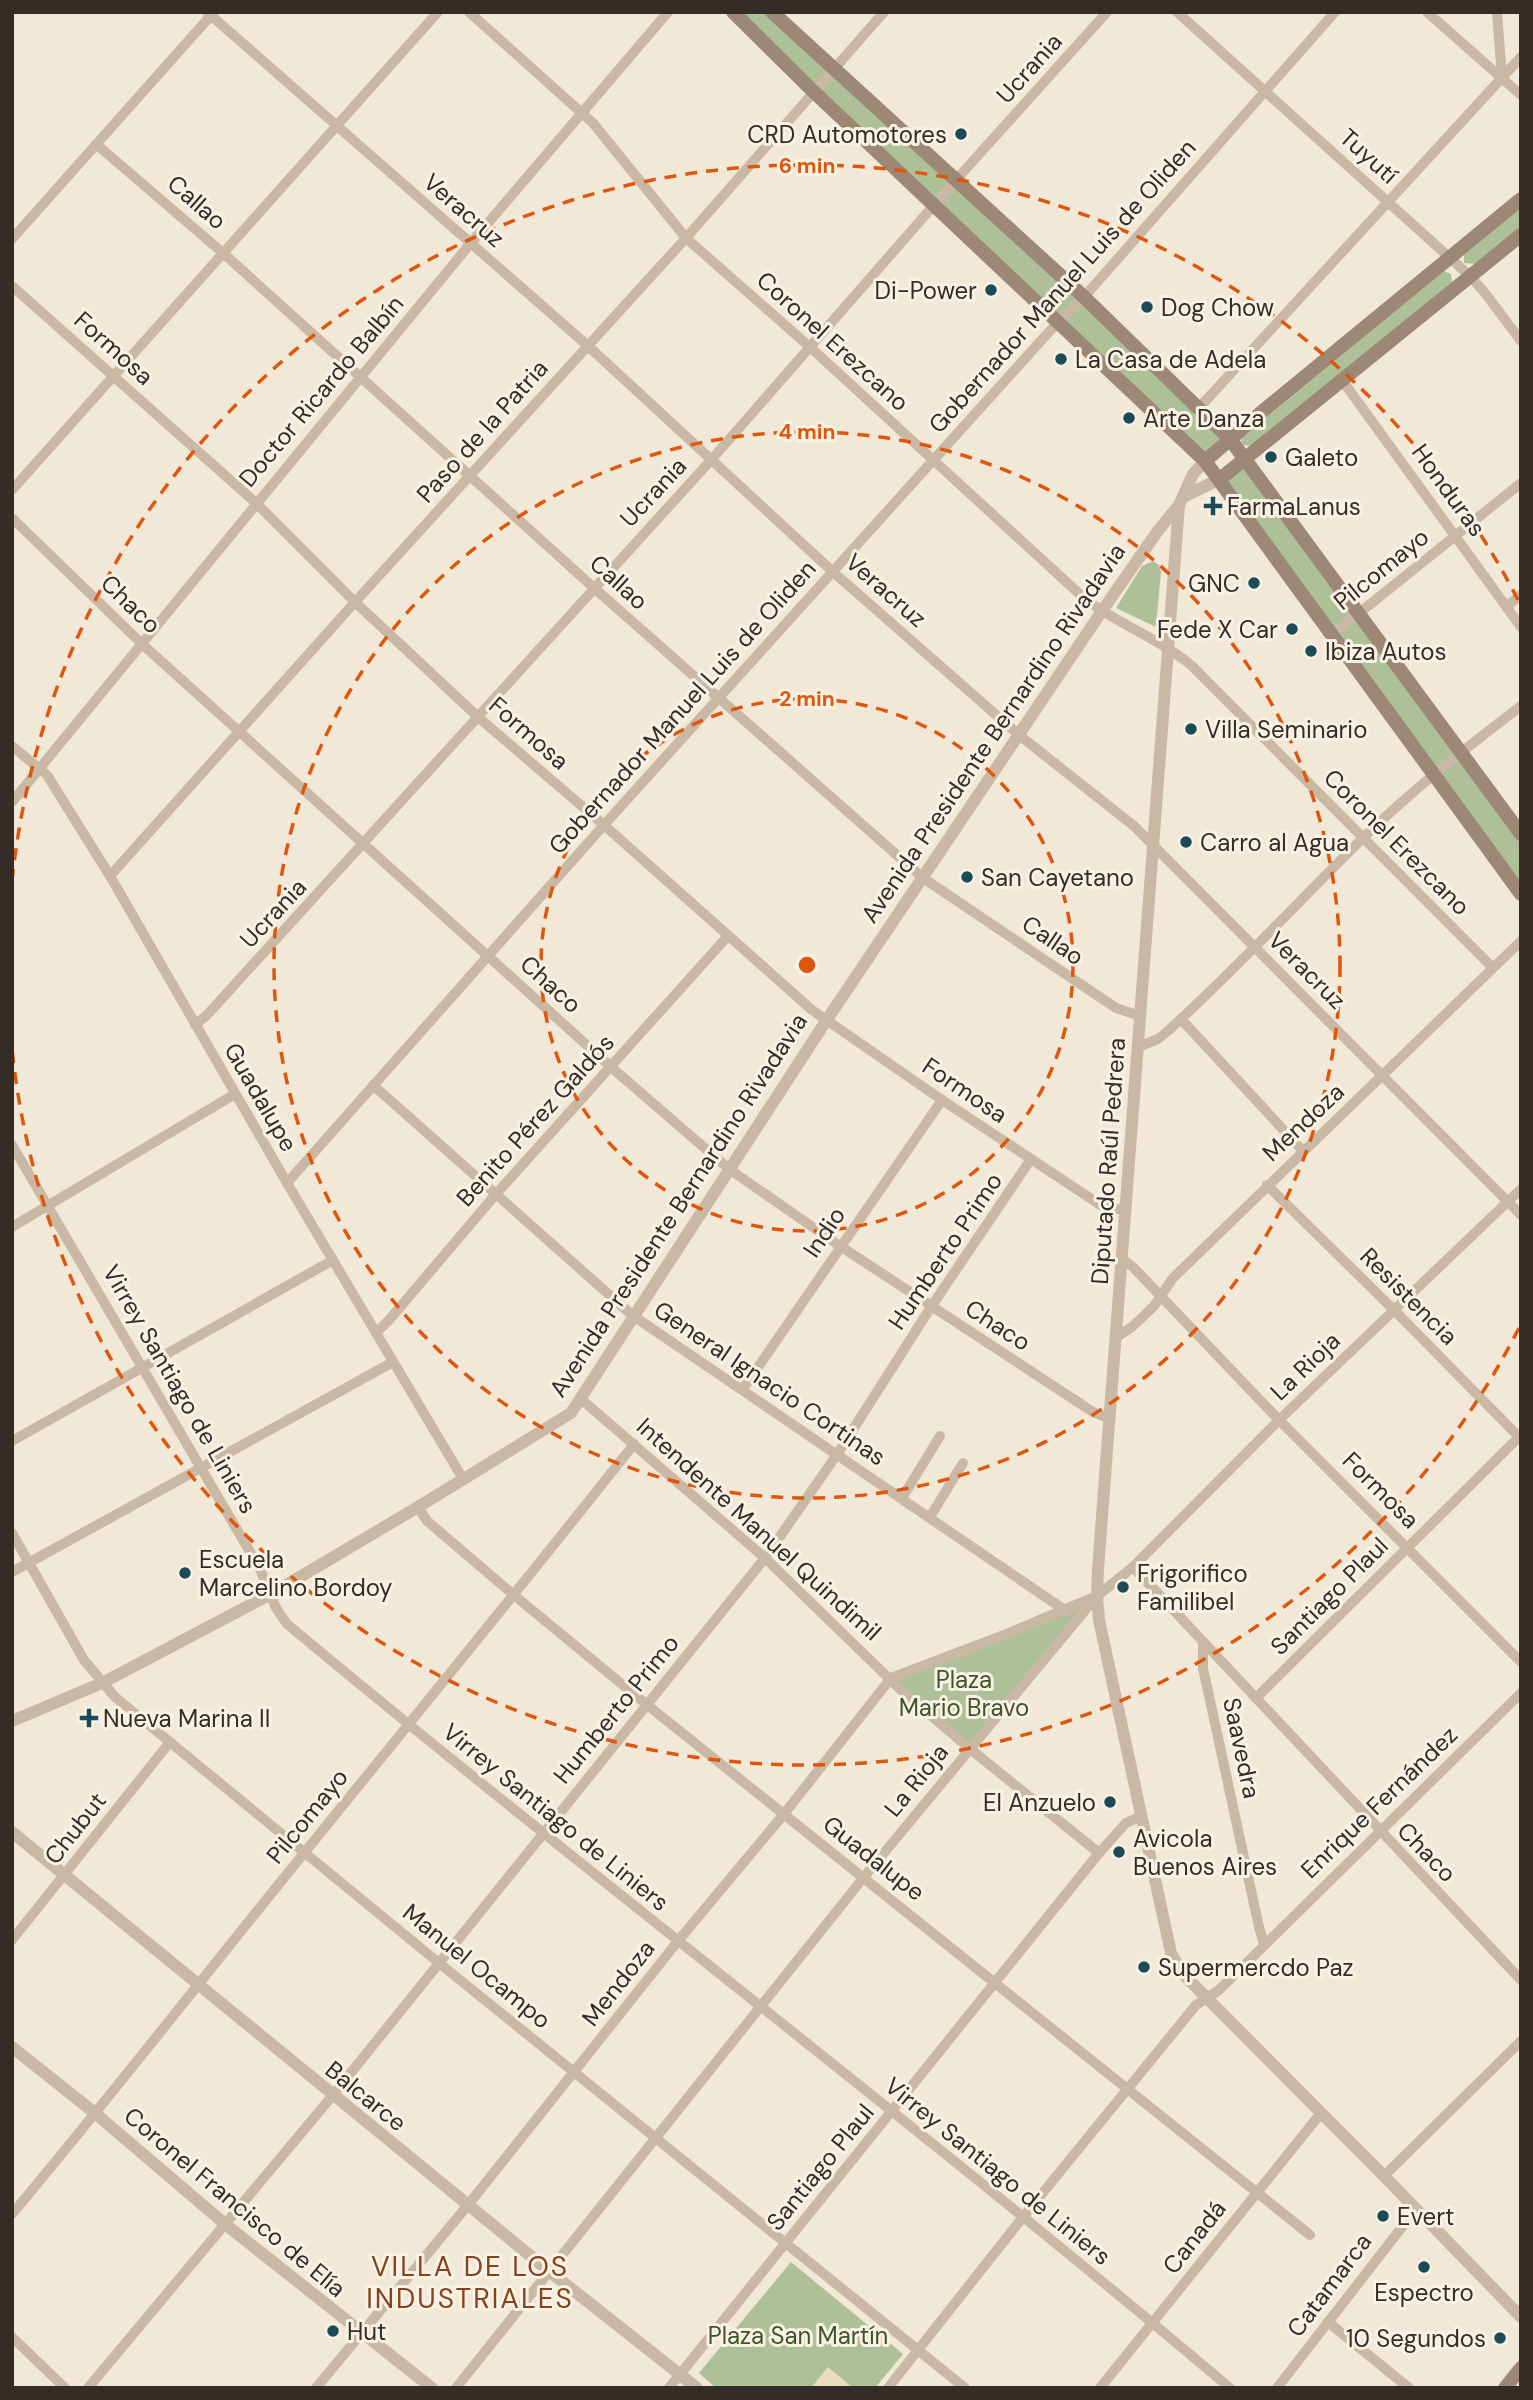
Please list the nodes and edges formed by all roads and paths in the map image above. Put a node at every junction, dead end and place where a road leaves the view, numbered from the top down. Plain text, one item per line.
1 (438, 12) edge
2 (469, 12) edge
3 (668, 12) edge
4 (733, 12) edge
5 (772, 12) edge
6 (884, 12) edge
7 (1107, 12) edge
8 (1177, 12) edge
9 (1335, 12) edge
10 (1427, 12) edge
11 (1497, 12) edge
12 (210, 13) edge
13 (1521, 57) edge
14 (833, 70) junction
15 (1502, 78) junction
16 (1265, 91) junction
17 (814, 92) junction
18 (1521, 95) edge
19 (582, 113) junction
20 (337, 126) junction
21 (96, 144) junction
22 (955, 181) junction
23 (1521, 199) edge
24 (1389, 202) junction
25 (934, 205) junction
26 (1521, 235) edge
27 (685, 238) junction
28 (12, 239) edge
29 (470, 244) junction
30 (223, 253) junction
31 (1450, 258) junction
32 (1470, 276) junction
33 (12, 286) edge
34 (1084, 297) junction
35 (1058, 322) junction
36 (1521, 341) edge
37 (587, 345) junction
38 (811, 348) junction
39 (114, 376) junction
40 (360, 376) junction
41 (1342, 380) junction
42 (1199, 408) junction
43 (1230, 439) junction
44 (712, 459) junction
45 (1245, 459) junction
46 (933, 460) junction
47 (1205, 461) junction
48 (471, 475) junction
49 (1220, 479) junction
50 (1521, 483) edge
51 (12, 490) edge
52 (1182, 500) junction
53 (256, 503) junction
54 (12, 518) edge
55 (1457, 535) junction
56 (832, 571) junction
57 (593, 587) junction
58 (1521, 595) edge
59 (355, 602) junction
60 (1507, 606) junction
61 (1102, 611) junction
62 (1360, 614) junction
63 (1521, 626) edge
64 (1332, 635) junction
65 (142, 644) junction
66 (1168, 648) junction
67 (719, 699) junction
68 (1521, 706) edge
69 (478, 717) junction
70 (240, 731) junction
71 (1019, 735) junction
72 (12, 746) edge
73 (1461, 752) junction
74 (39, 768) junction
75 (1433, 774) junction
76 (12, 802) edge
77 (604, 825) junction
78 (1521, 834) edge
79 (1363, 838) junction
80 (1152, 843) junction
81 (364, 845) junction
82 (110, 876) junction
83 (923, 878) junction
84 (1521, 894) edge
85 (727, 937) junction
86 (1521, 941) edge
87 (1255, 948) junction
88 (488, 956) junction
89 (1492, 967) junction
90 (1140, 1016) junction
91 (1181, 1019) junction
92 (826, 1021) junction
93 (195, 1025) junction
94 (1138, 1046) junction
95 (611, 1067) junction
96 (1383, 1075) junction
97 (373, 1085) junction
98 (235, 1094) junction
99 (942, 1100) junction
100 (12, 1145) edge
101 (1303, 1151) junction
102 (1031, 1159) junction
103 (729, 1169) junction
104 (287, 1183) junction
105 (1267, 1185) junction
106 (1521, 1189) edge
107 (496, 1194) junction
108 (1507, 1202) junction
109 (49, 1206) junction
110 (1124, 1210) junction
111 (1521, 1215) edge
112 (12, 1227) edge
113 (840, 1246) junction
114 (1122, 1259) junction
115 (332, 1260) junction
116 (1161, 1296) junction
117 (932, 1307) junction
118 (1394, 1310) junction
119 (632, 1315) junction
120 (376, 1333) junction
121 (1118, 1336) junction
122 (393, 1362) junction
123 (143, 1367) junction
124 (743, 1390) junction
125 (582, 1399) junction
126 (1110, 1419) junction
127 (1279, 1420) junction
128 (940, 1436) dead end
129 (1520, 1437) edge
130 (12, 1441) edge
131 (634, 1444) junction
132 (838, 1453) junction
133 (964, 1463) dead end
134 (201, 1469) junction
135 (463, 1479) junction
136 (902, 1497) junction
137 (418, 1507) junction
138 (930, 1517) junction
139 (12, 1532) edge
140 (1408, 1547) junction
141 (765, 1558) junction
142 (29, 1563) junction
143 (1133, 1567) junction
144 (12, 1572) edge
145 (271, 1594) junction
146 (514, 1596) junction
147 (1097, 1596) junction
148 (1066, 1611) junction
149 (1203, 1642) junction
150 (1521, 1662) edge
151 (891, 1678) junction
152 (102, 1683) junction
153 (1521, 1693) edge
154 (1256, 1698) junction
155 (646, 1704) junction
156 (12, 1721) edge
157 (409, 1726) junction
158 (170, 1742) junction
159 (969, 1748) junction
160 (784, 1814) junction
161 (1142, 1816) junction
162 (12, 1832) edge
163 (1379, 1832) junction
164 (544, 1833) junction
165 (305, 1851) junction
166 (1099, 1853) junction
167 (66, 1875) junction
168 (864, 1877) junction
169 (12, 1940) edge
170 (678, 1941) junction
171 (1264, 1944) junction
172 (439, 1963) junction
173 (1521, 1980) edge
174 (995, 1982) junction
175 (198, 1986) junction
176 (1207, 1998) junction
177 (759, 2007) junction
178 (1521, 2041) edge
179 (12, 2047) edge
180 (575, 2071) junction
181 (1128, 2091) junction
182 (332, 2095) junction
183 (891, 2112) junction
184 (1321, 2113) junction
185 (96, 2114) junction
186 (657, 2138) junction
187 (1384, 2176) junction
188 (1257, 2192) junction
189 (468, 2205) junction
190 (1416, 2209) junction
191 (12, 2214) edge
192 (1023, 2217) junction
193 (225, 2224) junction
194 (1310, 2235) dead end
195 (785, 2244) junction
196 (549, 2272) junction
197 (1521, 2317) edge
198 (1328, 2322) junction
199 (1154, 2323) junction
200 (360, 2332) junction
201 (12, 2337) edge
202 (917, 2349) junction
203 (1521, 2368) edge
204 (680, 2374) junction
205 (65, 2388) edge
206 (88, 2388) edge
207 (316, 2388) edge
208 (432, 2388) edge
209 (456, 2388) edge
210 (669, 2388) edge
211 (697, 2388) edge
212 (888, 2388) edge
213 (965, 2388) edge
214 (1100, 2388) edge
215 (1230, 2388) edge
216 (1277, 2388) edge
217 (1409, 2388) edge
218 (1505, 2388) edge

1 - 20 street
2 - 19 street, Coronel Erezcano
3 - 19 street, Doctor Ricardo Balbín
4 - 17 main road
5 - 14 main road
6 - 14 street, Paso de la Patria
7 - 22 street, Ucrania
8 - 16 street, Tuyutí
9 - 16 street, Gobernador Manuel Luis de Oliden
10 - 15 street
11 - 15 street
12 - 20 street, Veracruz
12 - 21 street
13 - 15 street
14 - 17 street, Paso de la Patria
14 - 22 main road
15 - 18 street
15 - 24 street
16 - 24 street, Tuyutí
16 - 34 street, Gobernador Manuel Luis de Oliden
17 - 25 main road
17 - 27 street, Paso de la Patria
19 - 27 street, Coronel Erezcano
19 - 29 street, Doctor Ricardo Balbín
20 - 29 street, Veracruz
20 - 30 street
21 - 28 street
21 - 30 street, Callao
22 - 25 street, Ucrania
22 - 34 main road
23 - 31 main road, Avenida Presidente Bernardino Rivadavia
24 - 31 street, Tuyutí
24 - 42 street
25 - 35 main road
25 - 38 street, Ucrania
26 - 32 main road, Avenida Presidente Bernardino Rivadavia
27 - 37 street, Paso de la Patria
27 - 38 street, Coronel Erezcano
29 - 37 street, Veracruz
29 - 40 street, Doctor Ricardo Balbín
30 - 39 street
30 - 40 street, Callao
31 - 32 street, Tuyutí
31 - 43 main road, Avenida Presidente Bernardino Rivadavia
32 - 36 street, Tuyutí
32 - 41 main road, Avenida Presidente Bernardino Rivadavia
33 - 39 street, Formosa
34 - 35 street, Gobernador Manuel Luis de Oliden
34 - 42 main road
35 - 46 street, Gobernador Manuel Luis de Oliden
35 - 47 main road
37 - 44 street, Veracruz
37 - 48 street, Paso de la Patria
38 - 44 street, Ucrania
38 - 46 street, Coronel Erezcano
39 - 51 street
39 - 53 street, Formosa
40 - 48 street, Callao
40 - 53 street, Doctor Ricardo Balbín
41 - 45 main road, Avenida Presidente Bernardino Rivadavia
41 - 55 street, Honduras
42 - 43 main road
43 - 45 main road
43 - 47 main road, Avenida Presidente Bernardino Rivadavia
44 - 56 street, Veracruz
44 - 57 street, Ucrania
45 - 49 main road, Avenida Presidente Bernardino Rivadavia
45 - 62 main road
46 - 56 street, Gobernador Manuel Luis de Oliden
46 - 61 street, Coronel Erezcano
47 - 49 main road
47 - 52 street, Avenida Presidente Bernardino Rivadavia
48 - 57 street, Callao
48 - 59 street, Paso de la Patria
49 - 52 street, Avenida Presidente Bernardino Rivadavia
49 - 64 main road
50 - 55 street, Pilcomayo
52 - 61 street, Avenida Presidente Bernardino Rivadavia
52 - 66 street, Diputado Raúl Pedrera
53 - 59 street, Formosa
53 - 65 street, Doctor Ricardo Balbín
54 - 65 street, Chaco
55 - 60 street, Honduras
55 - 62 street, Pilcomayo
56 - 67 street, Gobernador Manuel Luis de Oliden
56 - 71 street, Veracruz
57 - 67 street, Callao
57 - 69 street, Ucrania
58 - 60 street
59 - 69 street, Formosa
59 - 70 street, Paso de la Patria
60 - 63 street, Honduras
61 - 66 street, Coronel Erezcano
61 - 71 street, Avenida Presidente Bernardino Rivadavia
62 - 64 street, Pilcomayo
62 - 73 main road
64 - 75 main road
65 - 70 street, Chaco
65 - 74 street, Doctor Ricardo Balbín
66 - 79 street, Coronel Erezcano
66 - 80 street, Diputado Raúl Pedrera
67 - 77 street, Gobernador Manuel Luis de Oliden
67 - 83 street, Callao
68 - 73 street
69 - 77 street, Formosa
69 - 81 street, Ucrania
70 - 81 street, Chaco
70 - 82 street, Paso de la Patria
71 - 80 street, Veracruz
71 - 83 street, Avenida Presidente Bernardino Rivadavia
72 - 74 street, Guadalupe
73 - 75 street
73 - 78 main road
74 - 76 street, Doctor Ricardo Balbín
74 - 82 street, Guadalupe
75 - 79 street
75 - 84 main road
77 - 85 street, Formosa
77 - 88 street, Gobernador Manuel Luis de Oliden
79 - 87 street
79 - 89 street, Coronel Erezcano
80 - 87 street, Veracruz
80 - 90 street, Diputado Raúl Pedrera
81 - 88 street, Chaco
81 - 93 street, Ucrania
82 - 93 street, Guadalupe
83 - 90 street, Callao
83 - 92 street, Avenida Presidente Bernardino Rivadavia
85 - 92 street, Formosa
85 - 95 street, Benito Pérez Galdós
86 - 89 street, Mendoza
87 - 91 street
87 - 96 street, Veracruz
88 - 95 street, Chaco
88 - 97 street, Gobernador Manuel Luis de Oliden
89 - 96 street, Mendoza
90 - 94 street, Diputado Raúl Pedrera
91 - 94 street
91 - 101 street
92 - 99 street, Formosa
92 - 103 street, Avenida Presidente Bernardino Rivadavia
93 - 98 street, Guadalupe
94 - 110 street, Diputado Raúl Pedrera
95 - 103 street, Chaco
95 - 107 street, Benito Pérez Galdós
96 - 101 street, Mendoza
96 - 108 street, Veracruz
97 - 104 street, Gobernador Manuel Luis de Oliden
97 - 107 street, General Ignacio Cortinas
98 - 104 street, Guadalupe
98 - 109 street
99 - 102 street, Formosa
99 - 113 street, Indio
100 - 109 street, Virrey Santiago de Liniers
101 - 105 street, Mendoza
102 - 110 street, Formosa
102 - 117 street, Humberto Primo
103 - 113 street, Chaco
103 - 119 street, Avenida Presidente Bernardino Rivadavia
104 - 115 street, Guadalupe
105 - 116 street, Mendoza
105 - 118 street, Resistencia
106 - 108 street, La Rioja
107 - 119 street, General Ignacio Cortinas
107 - 120 street, Benito Pérez Galdós
108 - 111 street, Veracruz
108 - 118 street, La Rioja
109 - 112 street
109 - 123 street, Virrey Santiago de Liniers
110 - 114 street, Diputado Raúl Pedrera
113 - 117 street, Chaco
113 - 124 street, Indio
114 - 116 street, Formosa
114 - 121 street, Diputado Raúl Pedrera
115 - 120 street, Guadalupe
115 - 123 street
116 - 121 street, Mendoza
116 - 127 street, Formosa
117 - 126 street, Chaco
117 - 132 street, Humberto Primo
118 - 127 street, La Rioja
118 - 129 street, Resistencia
119 - 124 street, General Ignacio Cortinas
119 - 125 street, Avenida Presidente Bernardino Rivadavia
120 - 122 street, Guadalupe
121 - 126 street, Diputado Raúl Pedrera
122 - 134 street
122 - 135 street, Guadalupe
123 - 130 street
123 - 134 street, Virrey Santiago de Liniers
124 - 132 street, General Ignacio Cortinas
125 - 131 street, Intendente Manuel Quindimil
125 - 135 street, Avenida Presidente Bernardino Rivadavia
126 - 147 street, Diputado Raúl Pedrera
127 - 140 street, Formosa
127 - 143 street, La Rioja
128 - 136 street
129 - 140 street, Santiago Plaul
131 - 141 street, Intendente Manuel Quindimil
131 - 146 street, Pilcomayo
132 - 136 street, General Ignacio Cortinas
132 - 141 street, Humberto Primo
133 - 138 street
134 - 142 street
134 - 145 street, Virrey Santiago de Liniers
135 - 137 street, Avenida Presidente Bernardino Rivadavia
136 - 138 street, General Ignacio Cortinas
137 - 145 street, Avenida Presidente Bernardino Rivadavia
137 - 146 street, Guadalupe
138 - 148 street, General Ignacio Cortinas
139 - 142 street, Manuel Ocampo
140 - 150 street, Formosa
140 - 154 street, Santiago Plaul
141 - 151 street, Intendente Manuel Quindimil
141 - 155 street, Humberto Primo
142 - 144 street
142 - 152 street, Manuel Ocampo
143 - 147 street, La Rioja
143 - 149 street, Chaco
145 - 152 street, Avenida Presidente Bernardino Rivadavia
145 - 157 street, Virrey Santiago de Liniers
146 - 155 street, Guadalupe
146 - 157 street, Pilcomayo
147 - 148 street
147 - 159 street, La Rioja
147 - 161 street, Diputado Raúl Pedrera
148 - 151 street
149 - 154 street, Chaco
149 - 171 street, Saavedra
151 - 159 street, Intendente Manuel Quindimil
151 - 160 street, Mendoza
152 - 156 street, Avenida Presidente Bernardino Rivadavia
152 - 158 street, Manuel Ocampo
153 - 163 street, Enrique Fernández
154 - 163 street, Chaco
155 - 160 street, Guadalupe
155 - 164 street, Humberto Primo
157 - 164 street, Virrey Santiago de Liniers
157 - 165 street, Pilcomayo
158 - 165 street, Manuel Ocampo
158 - 167 street, Chubut
159 - 166 street, Intendente Manuel Quindimil
159 - 168 street, La Rioja
160 - 168 street, Guadalupe
160 - 170 street, Mendoza
161 - 166 street, Santiago Plaul
161 - 176 street, Diputado Raúl Pedrera
162 - 167 street, Balcarce
163 - 171 street, Enrique Fernández
163 - 173 street, Chaco
164 - 170 street, Virrey Santiago de Liniers
164 - 172 street, Humberto Primo
165 - 172 street, Manuel Ocampo
165 - 175 street, Pilcomayo
166 - 174 street, Santiago Plaul
167 - 169 street, Chubut
167 - 175 street, Balcarce
168 - 174 street, Guadalupe
168 - 177 street, La Rioja
170 - 177 street, Virrey Santiago de Liniers
170 - 180 street, Mendoza
171 - 176 street, Enrique Fernández
172 - 180 street, Manuel Ocampo
172 - 182 street, Humberto Primo
174 - 181 street, Guadalupe
174 - 183 street, Santiago Plaul
175 - 182 street, Balcarce
175 - 185 street, Pilcomayo
176 - 181 street, Enrique Fernández
176 - 184 street, Diputado Raúl Pedrera
177 - 183 street, Virrey Santiago de Liniers
177 - 186 street, La Rioja
178 - 187 street
179 - 185 street, Coronel Francisco de Elía
180 - 186 street, Manuel Ocampo
180 - 189 street, Mendoza
181 - 188 street, Guadalupe
181 - 192 street, Enrique Fernández
182 - 189 street, Balcarce
182 - 193 street, Humberto Primo
183 - 192 street, Virrey Santiago de Liniers
183 - 195 street, Santiago Plaul
184 - 187 street, Diputado Raúl Pedrera
184 - 188 street, Canadá
185 - 191 street, Pilcomayo
185 - 193 street, Coronel Francisco de Elía
186 - 195 street, Manuel Ocampo
186 - 196 street, La Rioja
187 - 190 street, Diputado Raúl Pedrera
188 - 194 street, Guadalupe
188 - 199 street, Canadá
189 - 196 street, Balcarce
189 - 200 street, Mendoza
190 - 197 street, Diputado Raúl Pedrera
190 - 198 street, Catamarca
192 - 199 street, Virrey Santiago de Liniers
192 - 202 street, Enrique Fernández
193 - 200 street, Coronel Francisco de Elía
193 - 206 street, Humberto Primo
195 - 202 street, Manuel Ocampo
195 - 204 street, Santiago Plaul
196 - 204 street, Balcarce
196 - 209 street, La Rioja
198 - 216 street, Catamarca
198 - 217 street
199 - 214 street, Canadá
199 - 215 street, Virrey Santiago de Liniers
200 - 207 street, Mendoza
200 - 208 street, Coronel Francisco de Elía
201 - 205 street
202 - 212 street, Enrique Fernández
202 - 213 street, Manuel Ocampo
203 - 218 main road
204 - 210 street, Santiago Plaul
204 - 211 street, Balcarce

